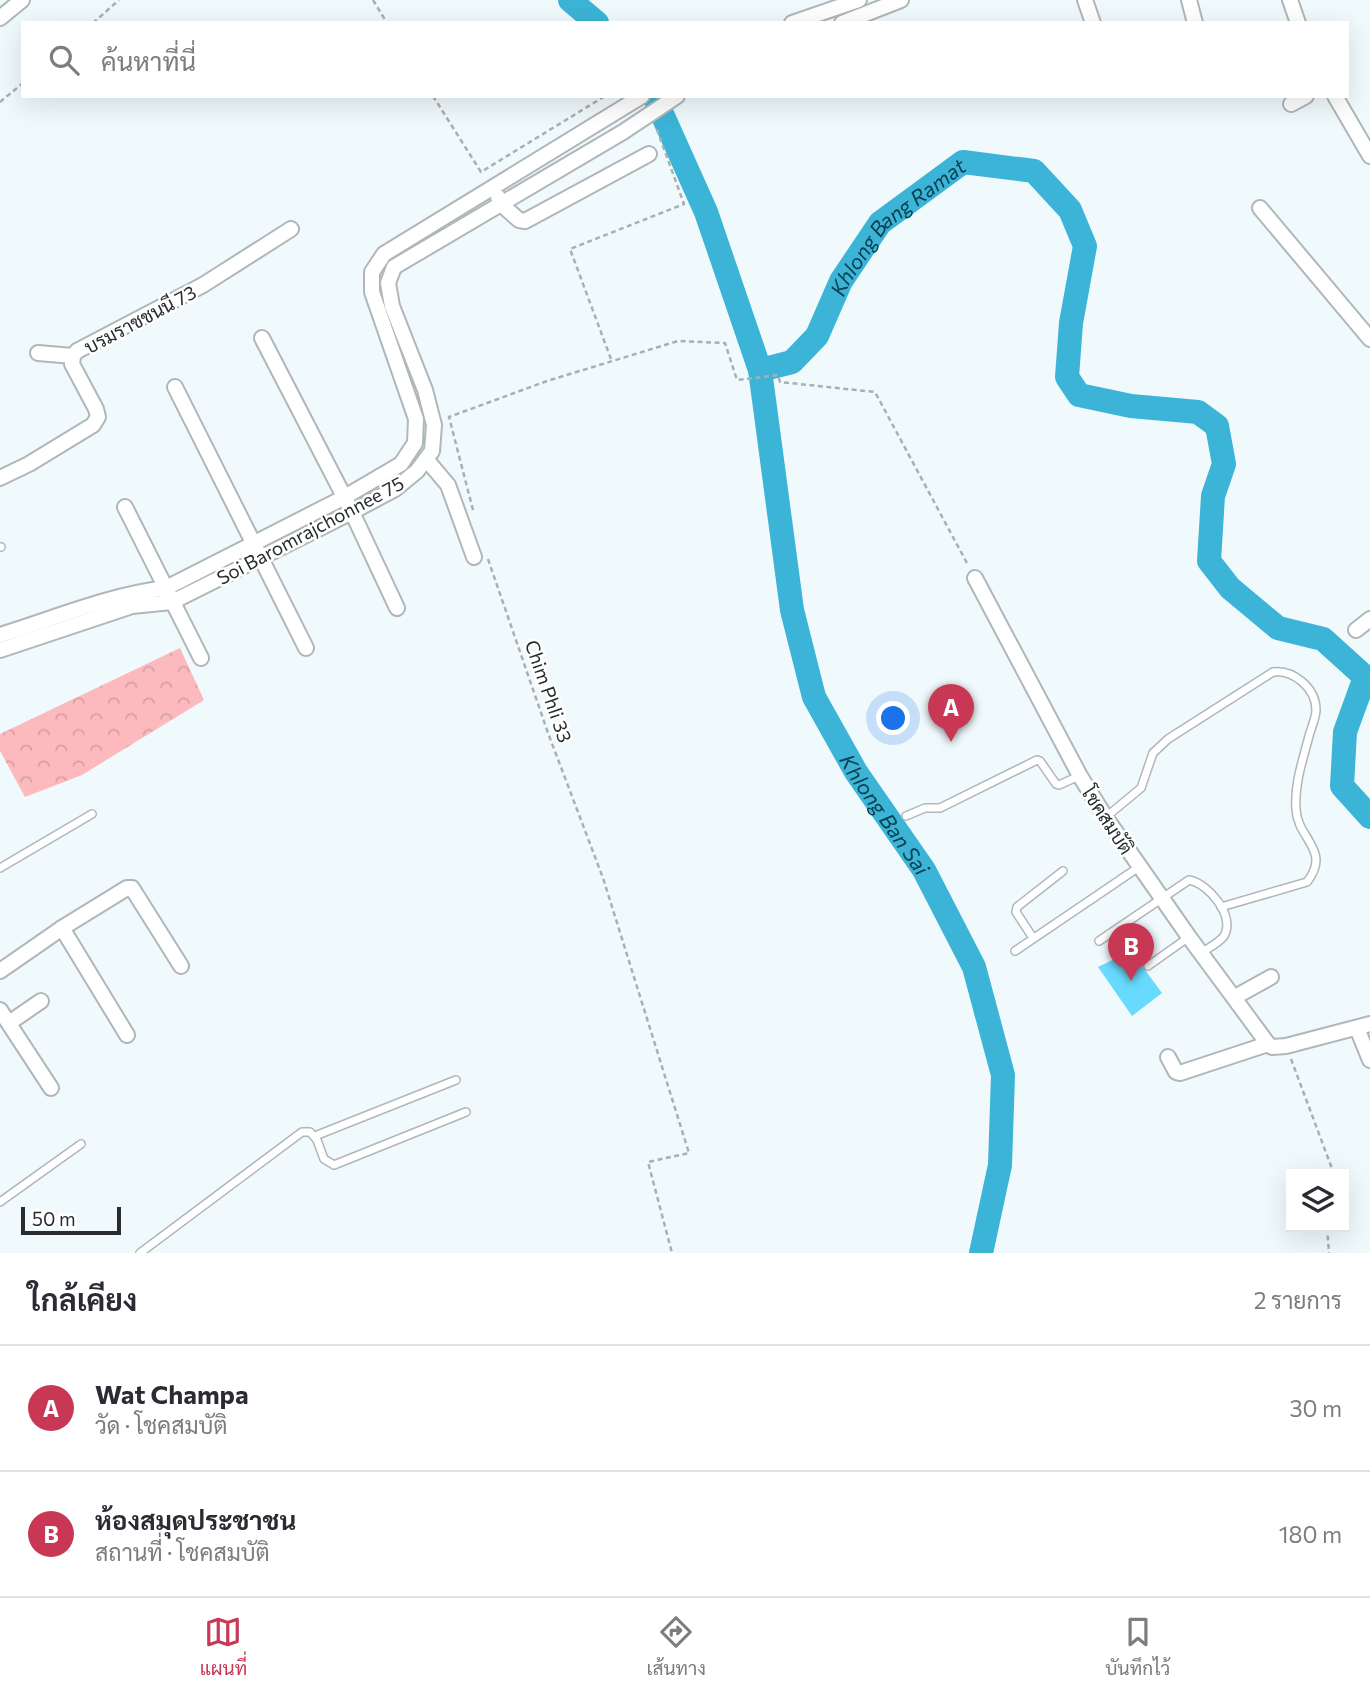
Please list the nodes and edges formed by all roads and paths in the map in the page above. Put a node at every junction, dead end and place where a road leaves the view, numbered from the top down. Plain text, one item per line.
1 (22, 0) edge
2 (119, 0) edge
3 (373, 0) edge
4 (859, 0) edge
5 (901, 0) edge
6 (1085, 0) edge
7 (1189, 0) edge
8 (1290, 0) edge
9 (0, 18) edge
10 (95, 21) edge
11 (386, 21) edge
12 (798, 21) edge
13 (847, 21) edge
14 (1092, 21) edge
15 (1194, 21) edge
16 (1296, 21) edge
17 (21, 85) edge
18 (434, 98) edge
19 (602, 98) edge
20 (639, 98) edge
21 (674, 98) edge
22 (1302, 98) edge
23 (1336, 98) edge
24 (0, 102) edge
25 (1291, 104) dead end
26 (653, 120) dead end
27 (649, 154) dead end
28 (1370, 156) edge
29 (494, 187) junction
30 (502, 205) junction
31 (1260, 208) dead end
32 (291, 229) dead end
33 (262, 338) dead end
34 (1370, 339) edge
35 (38, 353) dead end
36 (73, 356) junction
37 (611, 361) junction
38 (176, 387) dead end
39 (426, 459) junction
40 (0, 478) edge
41 (343, 498) junction
42 (125, 507) dead end
43 (352, 512) junction
44 (474, 515) dead end
45 (254, 544) junction
46 (480, 555) joint
47 (261, 558) junction
48 (975, 578) joint
49 (169, 595) junction
50 (397, 608) dead end
51 (1370, 619) edge
52 (1356, 630) dead end
53 (0, 635) edge
54 (306, 648) dead end
55 (0, 650) edge
56 (201, 658) dead end
57 (1080, 776) junction
58 (92, 814) dead end
59 (905, 816) dead end
60 (1106, 818) junction
61 (1139, 867) junction
62 (0, 868) edge
63 (1063, 871) dead end
64 (1162, 898) junction
65 (1222, 907) junction
66 (62, 928) junction
67 (1189, 937) junction
68 (1033, 938) junction
69 (1099, 941) dead end
70 (1015, 951) dead end
71 (1201, 953) junction
72 (181, 966) dead end
73 (1148, 967) dead end
74 (0, 971) edge
75 (1271, 976) dead end
76 (1235, 997) junction
77 (41, 1001) dead end
78 (0, 1010) edge
79 (9, 1023) junction
80 (1364, 1026) edge
81 (127, 1035) dead end
82 (1268, 1044) junction
83 (1286, 1046) junction
84 (1168, 1057) dead end
85 (1370, 1060) edge
86 (456, 1080) dead end
87 (51, 1088) dead end
88 (466, 1112) dead end
89 (315, 1136) junction
90 (81, 1144) dead end
91 (1332, 1169) edge
92 (0, 1202) edge
93 (1327, 1232) edge
94 (140, 1253) edge
95 (671, 1253) edge
96 (1329, 1253) edge

1 - 9 street
2 - 10 path
3 - 11 path
4 - 12 street
5 - 13 street
6 - 14 street
7 - 15 street
8 - 16 street
17 - 24 path
18 - 19 path
20 - 29 street, Soi Baromrajchonnee 75
21 - 30 street
22 - 25 street
23 - 28 street
26 - 37 path
27 - 30 street
29 - 30 street
29 - 41 street, Soi Baromrajchonnee 75
30 - 39 street
31 - 34 street
32 - 36 street, บรมราชชนนี 73
33 - 41 street
35 - 36 street
36 - 40 street, บรมราชชนนี 73
37 - 44 path
37 - 48 path
38 - 45 street
39 - 43 street, Soi Baromrajchonnee 75
39 - 46 street
41 - 43 street
41 - 45 street, Soi Baromrajchonnee 75
42 - 49 street
43 - 47 street, Soi Baromrajchonnee 75
43 - 50 street
45 - 47 street
45 - 49 street, Soi Baromrajchonnee 75
46 - 95 path, Chim Phli 33
47 - 49 street, Soi Baromrajchonnee 75
47 - 54 street
48 - 57 street, โชคสมบัติ
49 - 53 street, Soi Baromrajchonnee 75
49 - 55 street, Soi Baromrajchonnee 75
49 - 56 street
51 - 52 street
57 - 59 lane
57 - 60 street, โชคสมบัติ
58 - 62 lane
60 - 61 street, โชคสมบัติ
60 - 65 lane
61 - 64 street, โชคสมบัติ
61 - 68 lane
63 - 68 lane
64 - 65 lane
64 - 67 street, โชคสมบัติ
64 - 69 lane
65 - 71 lane
66 - 72 street
66 - 74 street
66 - 81 street
67 - 71 street, โชคสมบัติ
67 - 73 lane
68 - 70 lane
71 - 76 street, โชคสมบัติ
75 - 76 street
76 - 82 street, โชคสมบัติ
77 - 79 street
78 - 79 street
79 - 87 street
80 - 83 street
80 - 85 street
82 - 83 street
82 - 84 street
83 - 91 path
86 - 89 lane
88 - 89 lane
89 - 94 lane
90 - 92 lane
93 - 96 path

